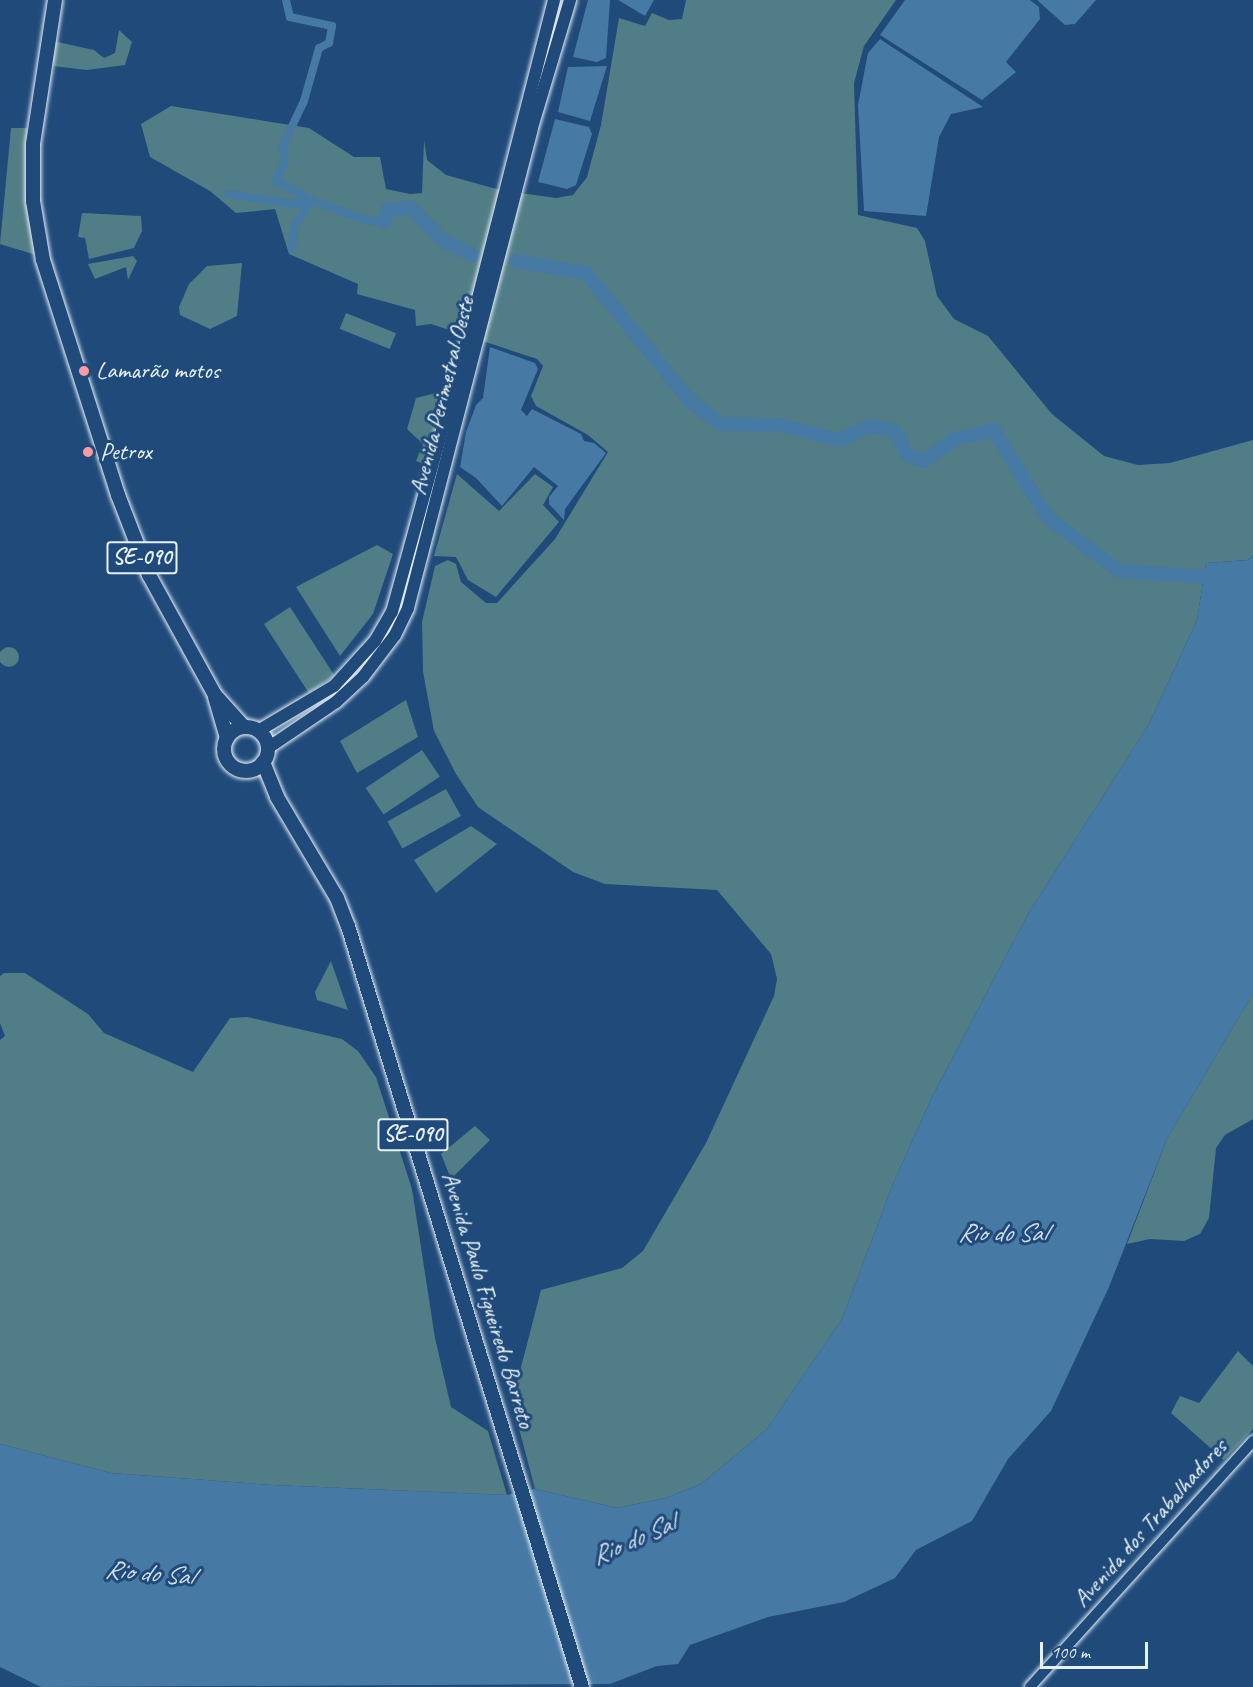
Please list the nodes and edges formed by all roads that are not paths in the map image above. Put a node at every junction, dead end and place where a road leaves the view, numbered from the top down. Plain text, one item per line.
1 (55, 0) edge
2 (554, 0) edge
3 (570, 0) edge
4 (215, 694) junction
5 (244, 727) junction
6 (258, 731) junction
7 (227, 738) junction
8 (268, 748) junction
9 (263, 762) junction
10 (251, 770) junction
11 (277, 797) junction
12 (1253, 1441) edge
13 (582, 1687) edge
14 (1030, 1687) edge

1 - 4 main road, Avenida Paulo Figueiredo Barreto / SE-090
2 - 6 main road, Avenida Perimetral Oeste
3 - 8 main road, Avenida Perimetral Oeste
4 - 5 main road, Avenida Paulo Figueiredo Barreto / SE-090
4 - 7 main road, Avenida Paulo Figueiredo Barreto / SE-090
5 - 6 main road
5 - 7 main road
6 - 8 main road
7 - 10 main road, Avenida Paulo Figueiredo Barreto / SE-090
8 - 9 main road
9 - 10 main road
9 - 11 main road, Avenida Paulo Figueiredo Barreto / SE-090
10 - 11 main road, Avenida Paulo Figueiredo Barreto / SE-090
11 - 13 main road, Avenida Paulo Figueiredo Barreto / SE-090
12 - 14 street, Avenida dos Trabalhadores

